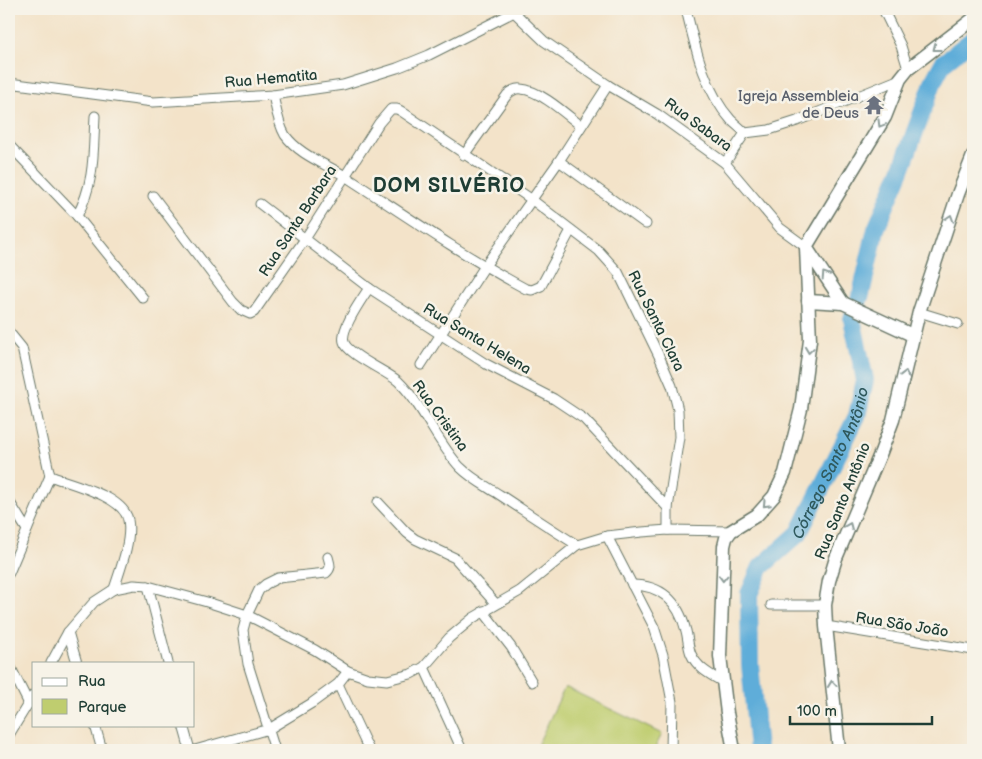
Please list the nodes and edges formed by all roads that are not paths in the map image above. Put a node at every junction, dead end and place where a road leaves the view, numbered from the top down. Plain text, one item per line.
1 (686, 9) edge
2 (883, 9) edge
3 (517, 11) edge
4 (973, 18) edge
5 (904, 74) junction
6 (9, 83) edge
7 (608, 84) junction
8 (273, 95) junction
9 (95, 116) dead end
10 (379, 123) joint
11 (581, 126) junction
12 (745, 133) junction
13 (9, 145) edge
14 (464, 155) junction
15 (973, 156) edge
16 (559, 162) junction
17 (726, 163) junction
18 (345, 176) junction
19 (153, 196) dead end
20 (531, 199) junction
21 (260, 204) dead end
22 (77, 216) junction
23 (646, 224) dead end
24 (570, 230) junction
25 (305, 239) junction
26 (806, 247) junction
27 (485, 266) junction
28 (369, 288) junction
29 (143, 298) dead end
30 (808, 301) junction
31 (845, 304) junction
32 (919, 312) junction
33 (958, 324) dead end
34 (9, 332) edge
35 (441, 334) junction
36 (912, 335) junction
37 (421, 365) dead end
38 (50, 476) junction
39 (9, 501) edge
40 (378, 502) dead end
41 (668, 508) junction
42 (27, 530) junction
43 (668, 530) junction
44 (731, 531) junction
45 (607, 536) junction
46 (576, 545) junction
47 (328, 557) dead end
48 (9, 573) edge
49 (632, 585) junction
50 (148, 586) junction
51 (114, 589) junction
52 (496, 604) junction
53 (771, 605) dead end
54 (825, 605) junction
55 (483, 611) junction
56 (247, 615) junction
57 (826, 626) junction
58 (68, 632) junction
59 (973, 650) edge
60 (52, 662) edge
61 (77, 662) edge
62 (168, 662) edge
63 (9, 664) edge
64 (424, 667) junction
65 (348, 671) junction
66 (532, 682) dead end
67 (723, 682) junction
68 (338, 684) junction
69 (32, 698) edge
70 (29, 704) junction
71 (94, 726) edge
72 (183, 726) edge
73 (269, 729) junction
74 (9, 735) edge
75 (102, 750) edge
76 (190, 750) edge
77 (195, 750) edge
78 (275, 750) edge
79 (369, 750) edge
80 (462, 750) edge
81 (671, 750) edge
82 (734, 750) edge
83 (839, 750) edge

1 - 12 street
2 - 5 street
3 - 7 street, Rua Sabara
3 - 8 street, Rua Hematita
4 -> 5 main road
5 - 12 street
5 -> 26 main road
6 - 8 street, Rua Hematita
7 - 11 street
7 - 17 street, Rua Sabara
8 - 18 street
9 - 22 street
10 - 14 street, Rua Santa Clara
10 - 18 street, Rua Santa Barbara
11 - 14 street
11 - 16 street
12 - 17 street
13 - 22 street
14 - 20 street, Rua Santa Clara
32 -> 15 main road, Rua Santo Antônio
16 - 20 street
16 - 23 street
17 - 26 street, Rua Sabara
18 - 25 street, Rua Santa Barbara
18 - 27 street
19 - 25 street, Rua Santa Barbara
20 - 24 street, Rua Santa Clara
20 - 27 street
21 - 25 street, Rua Santa Helena
22 - 29 street
24 - 27 street
24 - 41 street, Rua Santa Clara
25 - 28 street, Rua Santa Helena
26 - 30 main road
31 -> 26 main road
27 - 35 street
28 - 35 street, Rua Santa Helena
28 - 46 street, Rua Cristina
30 - 31 main road
30 -> 44 main road
31 - 36 main road
32 - 33 street
32 - 36 main road, Rua Santo Antônio
34 - 38 street
35 - 37 street
35 - 41 street, Rua Santa Helena
54 -> 36 main road, Rua Santo Antônio
38 - 42 street
38 - 51 street
39 - 42 street
40 - 52 street
41 - 43 street, Rua Santa Clara
42 - 48 street
43 - 44 street
43 - 45 street
44 -> 67 main road
45 - 46 street
45 - 49 street
46 - 52 street
47 - 56 street
49 - 67 street
49 - 81 street
50 - 51 street
50 - 56 street
50 - 62 street
51 - 58 street
52 - 55 street
53 - 54 street
54 - 57 main road, Rua Santo Antônio
55 - 64 street
55 - 66 street
56 - 65 street
56 - 73 street
57 - 59 street, Rua São João
83 -> 57 main road, Rua Santo Antônio
58 - 60 street
58 - 61 street
63 - 70 street
64 - 65 street
64 - 80 street
65 - 68 street
67 - 82 main road
68 - 73 street
68 - 79 street
69 - 70 street
70 - 74 street
71 - 75 street
72 - 76 street
73 - 77 street
73 - 78 street

